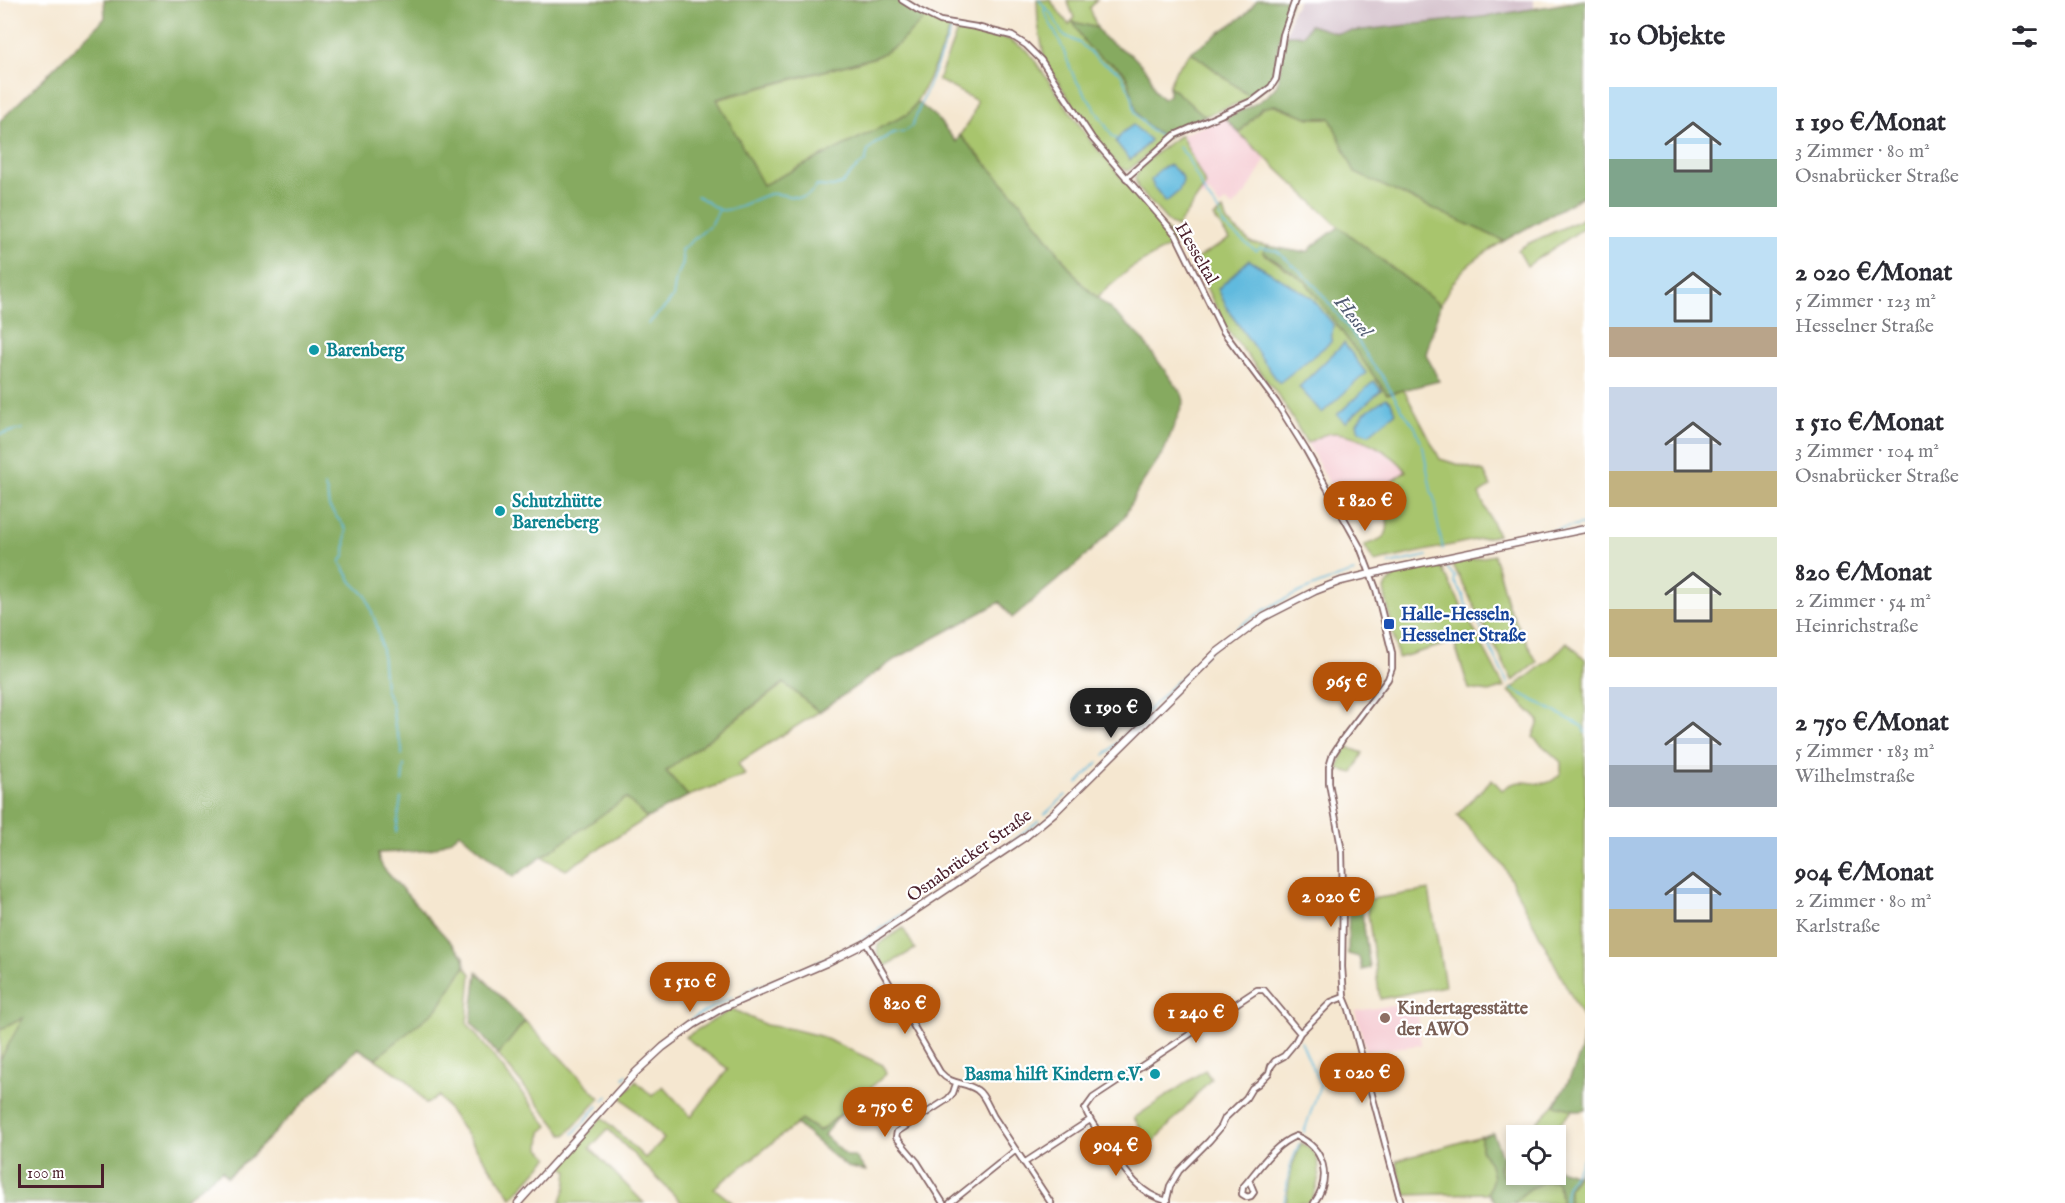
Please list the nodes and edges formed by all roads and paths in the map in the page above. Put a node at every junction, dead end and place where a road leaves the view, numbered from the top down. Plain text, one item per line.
1 (902, 0) edge
2 (1295, 0) edge
3 (1126, 178) junction
4 (1585, 530) edge
5 (1371, 573) junction
6 (866, 943) junction
7 (1344, 997) junction
8 (1300, 1033) junction
9 (956, 1084) junction
10 (1090, 1120) junction
11 (1016, 1150) junction
12 (1024, 1163) junction
13 (1249, 1180) dead end
14 (520, 1202) edge
15 (1166, 1202) edge
16 (943, 1203) edge
17 (950, 1203) edge
18 (1051, 1203) edge
19 (1314, 1203) edge
20 (1401, 1203) edge

1 - 3 street, Hesseltal
2 - 3 street
3 - 5 street, Hesseltal
4 - 5 main road, Osnabrücker Straße
5 - 6 main road, Osnabrücker Straße
5 - 7 street, Hesseltal
6 - 9 street
6 - 14 main road, Osnabrücker Straße
7 - 8 street
7 - 20 street, Hesseltal
8 - 10 street
8 - 15 street
9 - 11 street
9 - 16 street
10 - 12 street
10 - 15 street
11 - 12 street
11 - 17 street
12 - 18 street
13 - 19 street

